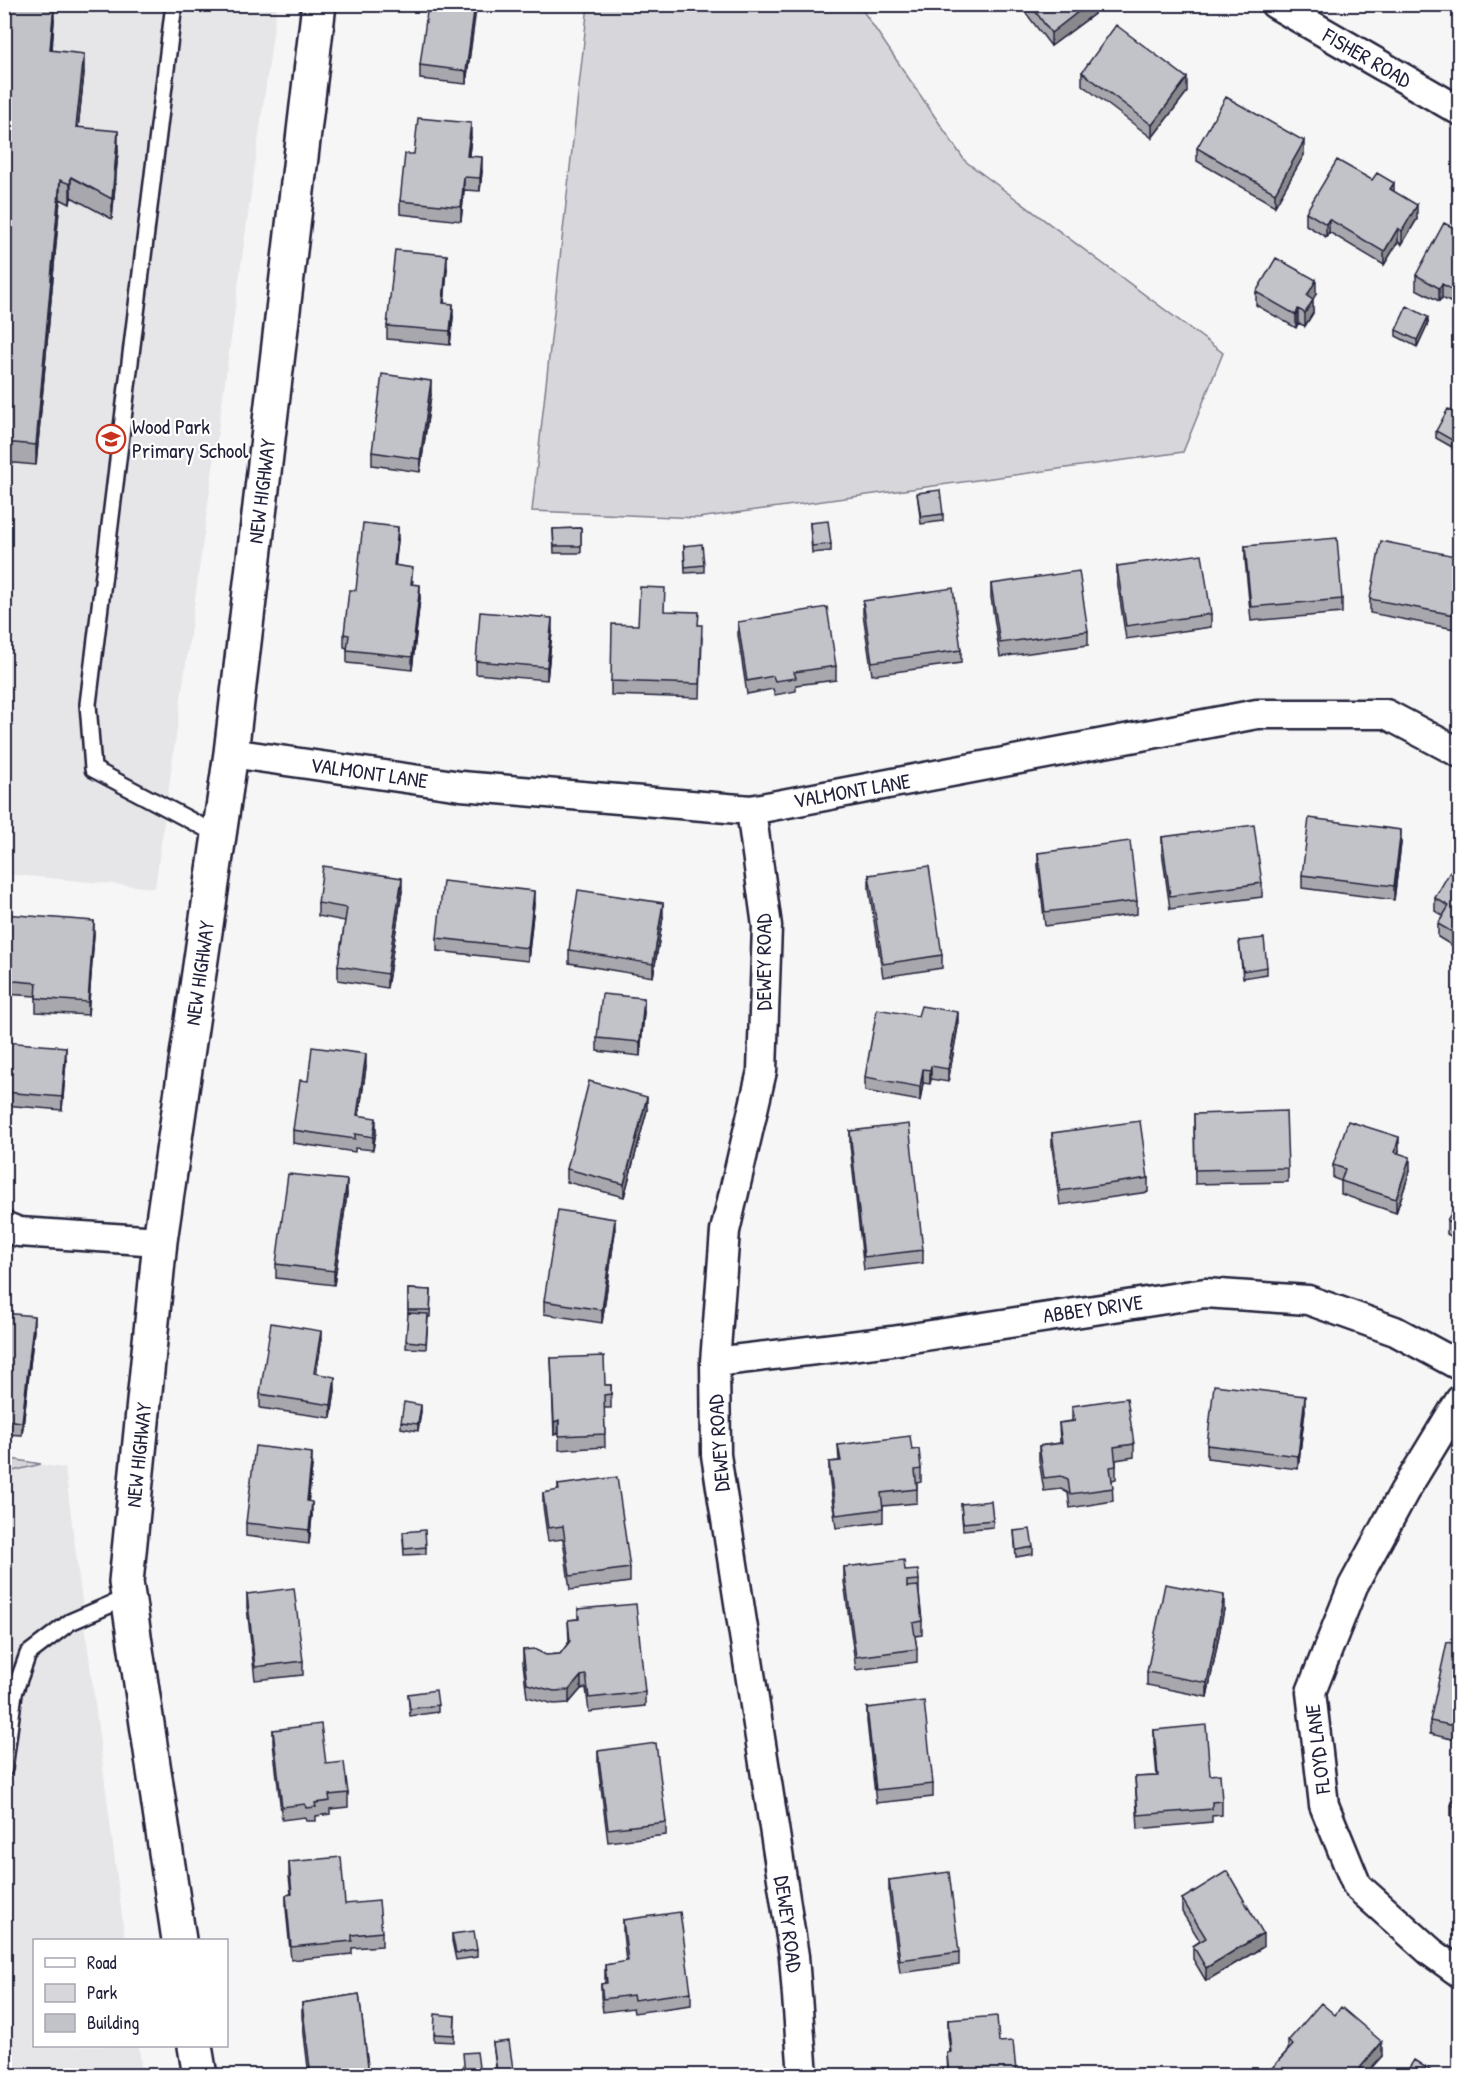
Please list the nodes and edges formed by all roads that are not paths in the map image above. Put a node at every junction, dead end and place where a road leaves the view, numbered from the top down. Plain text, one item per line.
1 (174, 4) edge
2 (319, 4) edge
3 (1275, 4) edge
4 (1460, 111) edge
5 (231, 753) junction
6 (1460, 753) edge
7 (751, 810) junction
8 (220, 837) junction
9 (4, 1226) edge
10 (160, 1241) junction
11 (715, 1362) junction
12 (1460, 1366) edge
13 (1460, 1400) edge
14 (128, 1597) junction
15 (4, 1769) edge
16 (179, 1939) edge
17 (1460, 1973) edge
18 (195, 2047) edge
19 (200, 2076) edge
20 (803, 2076) edge

1 - 8 lane
2 - 5 street, NEW HIGHWAY
3 - 4 street, FISHER ROAD
5 - 7 street, VALMONT LANE
5 - 8 street, NEW HIGHWAY
6 - 7 street, VALMONT LANE
7 - 11 street, DEWEY ROAD
8 - 10 street, NEW HIGHWAY
9 - 10 street
10 - 14 street, NEW HIGHWAY
11 - 12 street, ABBEY DRIVE
11 - 20 street, DEWEY ROAD
13 - 17 street, FLOYD LANE
14 - 15 lane
14 - 16 street, NEW HIGHWAY
18 - 19 street

